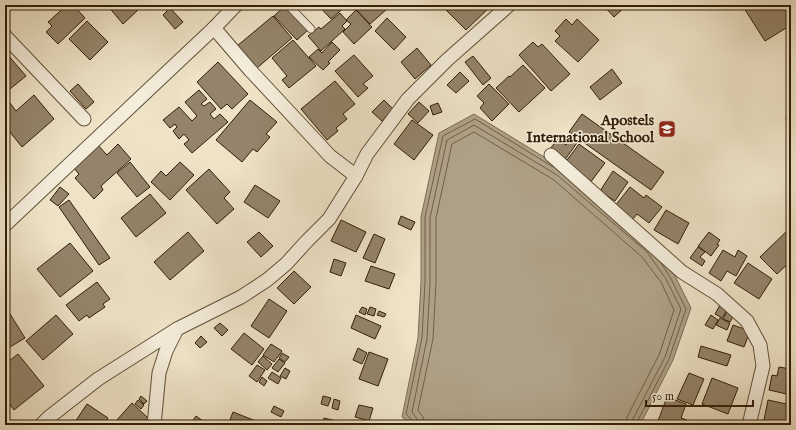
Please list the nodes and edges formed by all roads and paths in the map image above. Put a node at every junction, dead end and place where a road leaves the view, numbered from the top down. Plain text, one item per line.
1 (236, 5) edge
2 (288, 5) edge
3 (509, 5) edge
4 (214, 28) junction
5 (311, 29) dead end
6 (5, 36) edge
7 (84, 119) dead end
8 (551, 156) dead end
9 (356, 176) junction
10 (5, 224) edge
11 (177, 329) junction
12 (41, 425) edge
13 (154, 425) edge
14 (749, 425) edge

1 - 4 street
2 - 5 lane
3 - 9 street
4 - 9 street
4 - 10 street
6 - 7 street
8 - 14 street
9 - 11 street
11 - 12 street
11 - 13 street

